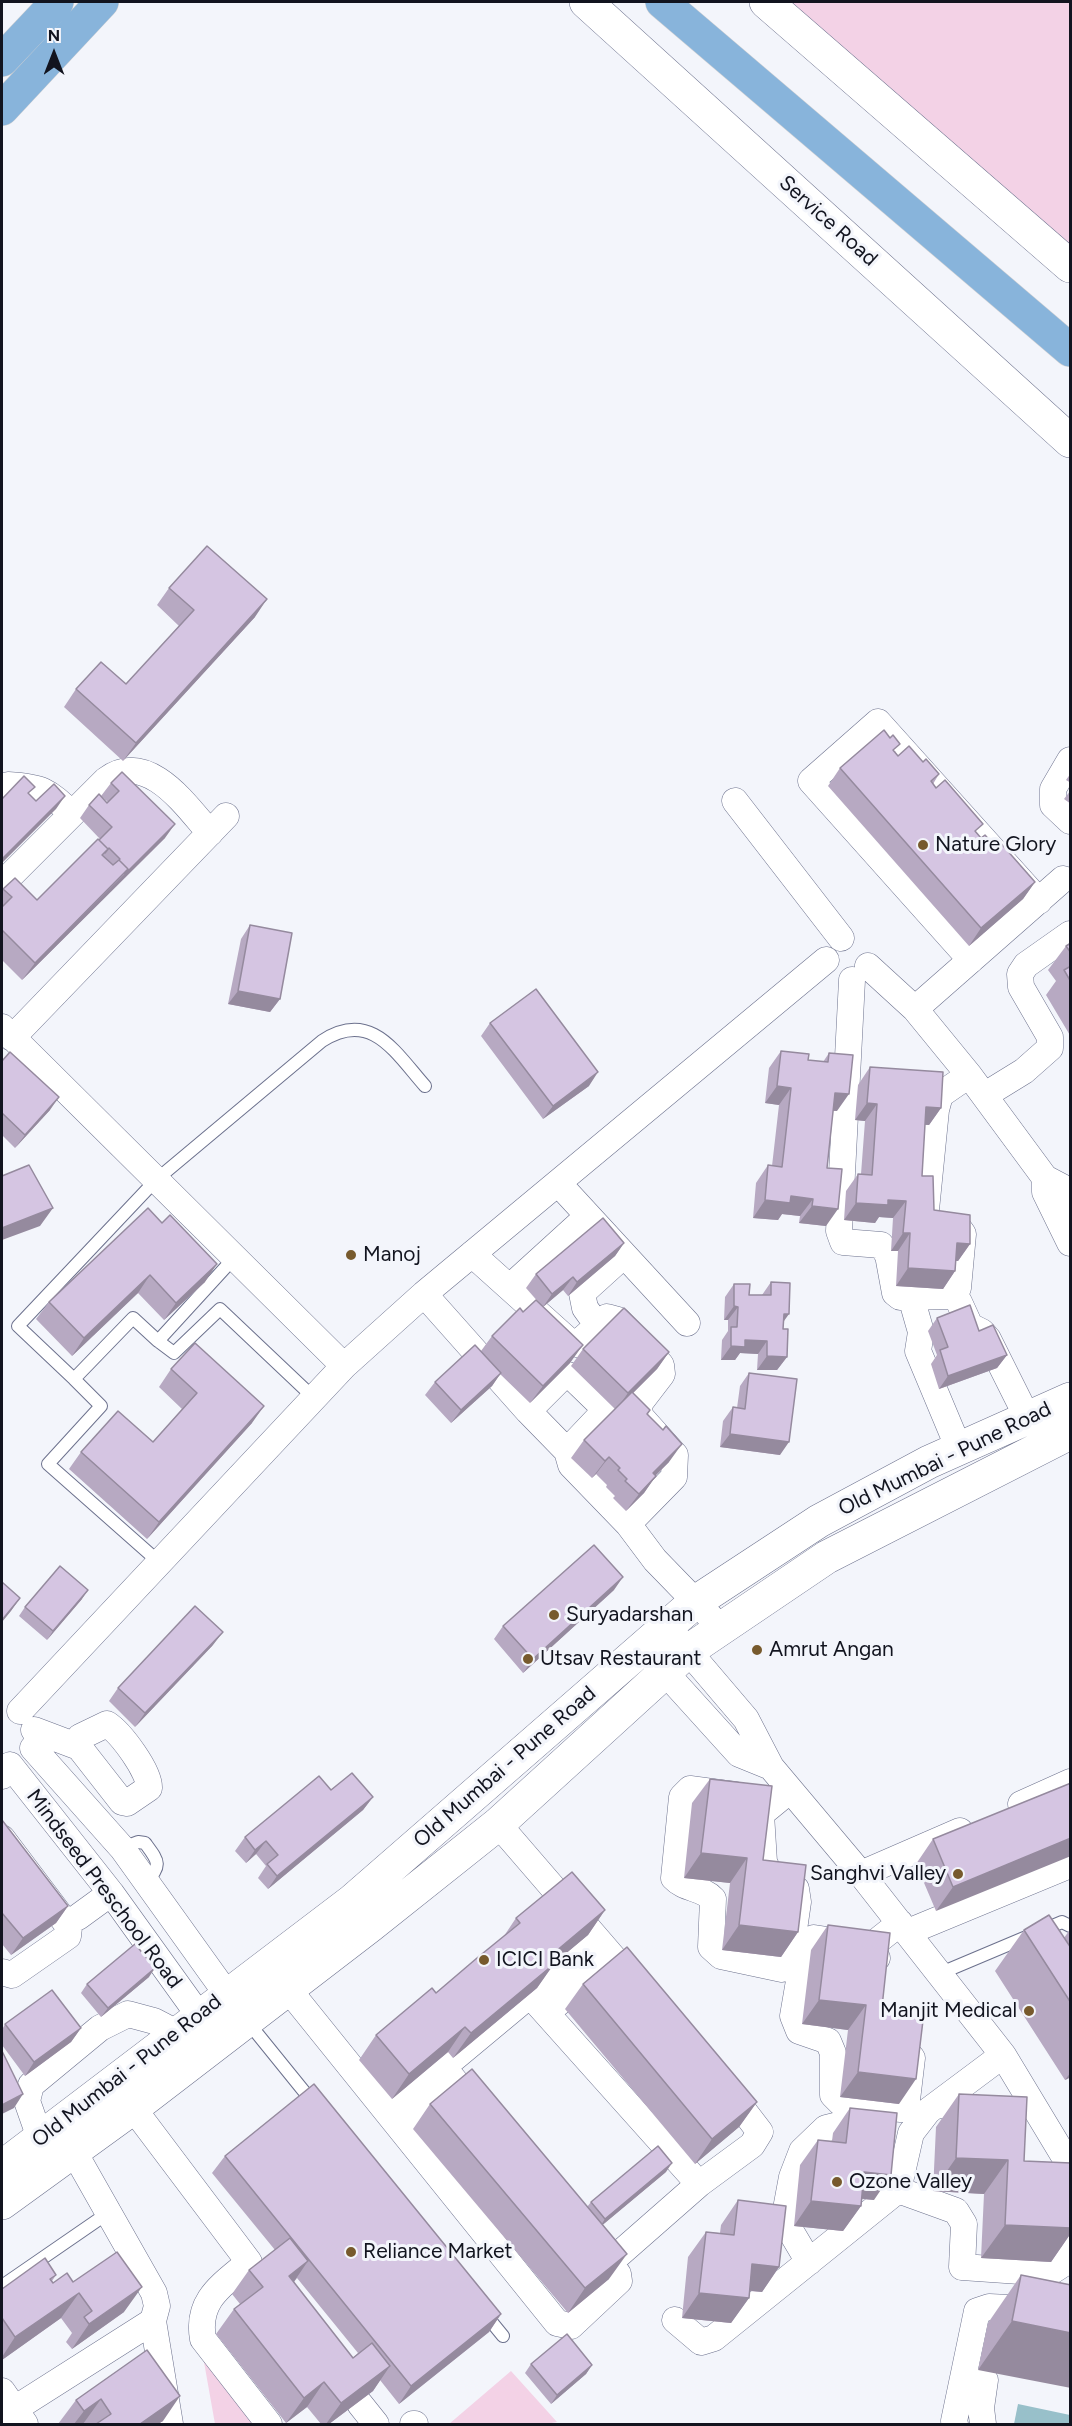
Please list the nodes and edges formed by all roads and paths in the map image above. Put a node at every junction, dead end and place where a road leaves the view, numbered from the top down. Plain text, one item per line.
1 (57, 2) edge
2 (102, 2) edge
3 (586, 2) edge
4 (662, 2) edge
5 (766, 2) edge
6 (2, 60) edge
7 (2, 109) edge
8 (1071, 266) edge
9 (1071, 350) edge
10 (1071, 441) edge
11 (1071, 760) edge
12 (2, 792) edge
13 (735, 801) dead end
14 (72, 814) junction
15 (1071, 821) edge
16 (1064, 879) dead end
17 (2, 884) edge
18 (1039, 901) junction
19 (1071, 933) edge
20 (841, 938) junction
21 (826, 960) junction
22 (971, 960) junction
23 (860, 973) junction
24 (915, 1009) junction
25 (7, 1033) edge
26 (969, 1075) junction
27 (425, 1086) dead end
28 (985, 1095) junction
29 (156, 1180) junction
30 (558, 1183) junction
31 (1062, 1188) edge
32 (588, 1216) junction
33 (1071, 1243) edge
34 (472, 1254) junction
35 (624, 1255) junction
36 (234, 1258) junction
37 (510, 1287) junction
38 (955, 1293) junction
39 (424, 1294) junction
40 (911, 1297) junction
41 (687, 1323) dead end
42 (598, 1326) junction
43 (158, 1341) junction
44 (344, 1366) junction
45 (74, 1379) junction
46 (314, 1398) junction
47 (1071, 1399) edge
48 (528, 1411) junction
49 (1028, 1419) junction
50 (1071, 1433) edge
51 (959, 1449) junction
52 (567, 1451) junction
53 (628, 1524) junction
54 (160, 1563) junction
55 (694, 1603) junction
56 (666, 1626) junction
57 (721, 1628) junction
58 (643, 1647) junction
59 (676, 1661) junction
60 (22, 1724) edge
61 (79, 1747) dead end
62 (4, 1769) edge
63 (1071, 1782) edge
64 (789, 1791) junction
65 (761, 1814) junction
66 (498, 1824) junction
67 (2, 1838) edge
68 (1071, 1865) edge
69 (861, 1874) junction
70 (114, 1898) junction
71 (82, 1922) dead end
72 (1071, 1926) edge
73 (904, 1928) junction
74 (871, 1946) junction
75 (605, 1949) junction
76 (261, 1969) junction
77 (2, 1972) edge
78 (940, 1973) junction
79 (880, 1983) edge
80 (288, 1989) junction
81 (227, 1994) junction
82 (650, 2001) edge
83 (538, 2004) junction
84 (247, 2020) junction
85 (188, 2024) junction
86 (915, 2034) edge
87 (219, 2042) junction
88 (1003, 2055) junction
89 (710, 2069) edge
90 (451, 2077) junction
91 (939, 2104) junction
92 (133, 2108) junction
93 (323, 2115) edge
94 (395, 2121) junction
95 (1009, 2121) edge
96 (496, 2130) edge
97 (911, 2133) junction
98 (40, 2138) junction
99 (74, 2152) junction
100 (1071, 2166) edge
101 (2, 2167) edge
102 (699, 2184) junction
103 (1053, 2189) edge
104 (898, 2190) junction
105 (2, 2203) edge
106 (108, 2213) junction
107 (579, 2227) edge
108 (1067, 2230) edge
109 (809, 2262) junction
110 (609, 2263) junction
111 (2, 2286) edge
112 (481, 2308) edge
113 (1071, 2312) edge
114 (675, 2320) dead end
115 (153, 2321) junction
116 (503, 2336) dead end
117 (985, 2380) dead end
118 (360, 2404) edge
119 (11, 2410) edge
120 (170, 2424) edge
121 (269, 2424) edge
122 (376, 2424) edge
123 (955, 2424) edge
124 (983, 2424) edge

1 - 6 highway
2 - 7 highway
3 - 10 main road, Service Road
4 - 9 highway
5 - 8 main road
11 - 15 street
12 - 14 street
13 - 20 street
14 - 17 street
14 - 25 street
16 - 18 street
18 - 22 street
18 - 22 street
19 - 28 street
20 - 21 street
20 - 23 street
21 - 23 street
21 - 30 street
22 - 24 street
23 - 24 street
23 - 40 street
24 - 26 street
25 - 29 street
26 - 28 street
26 - 38 street
27 - 29 lane
28 - 31 street
29 - 36 street
29 - 45 lane
30 - 32 street
30 - 34 street
31 - 33 street
32 - 35 street
32 - 37 street
34 - 37 street
34 - 39 street
35 - 41 street
35 - 42 street
36 - 43 lane
36 - 44 street
37 - 42 street
38 - 40 street
38 - 49 street
39 - 44 street
39 - 48 street
40 - 51 street
42 - 53 street
43 - 45 lane
43 - 46 lane
44 - 46 street
45 - 54 lane
46 - 54 street
47 - 49 main road, Old Mumbai - Pune Road
48 - 52 street
48 - 52 street
49 - 51 main road, Old Mumbai - Pune Road
50 - 57 main road, Old Mumbai - Pune Road
51 - 55 main road, Old Mumbai - Pune Road
52 - 53 street
53 - 55 street
54 - 60 street
55 - 56 main road, Old Mumbai - Pune Road
55 - 57 street
56 - 58 main road, Old Mumbai - Pune Road
56 - 59 street
57 - 59 main road, Old Mumbai - Pune Road
58 - 59 street
58 - 76 main road, Old Mumbai - Pune Road
59 - 64 street
59 - 66 main road, Old Mumbai - Pune Road
60 - 61 street
60 - 62 street
60 - 81 street, Mindseed Preschool Road
62 - 70 street, Mindseed Preschool Road
63 - 69 street
64 - 65 street
64 - 69 street
65 - 65 street
66 - 75 street
66 - 80 main road, Old Mumbai - Pune Road
67 - 77 street
68 - 73 street
69 - 73 street
70 - 71 street
70 - 85 street, Mindseed Preschool Road
72 - 78 lane
73 - 74 street
73 - 78 street
74 - 79 street
74 - 86 street
75 - 82 street
75 - 83 street
76 - 80 street
76 - 81 main road, Old Mumbai - Pune Road
78 - 88 street
80 - 84 main road, Old Mumbai - Pune Road
80 - 94 street
81 - 84 street, Mindseed Preschool Road
81 - 85 main road, Old Mumbai - Pune Road
83 - 90 street
83 - 102 street
84 - 87 main road, Old Mumbai - Pune Road
84 - 93 lane
85 - 87 street, Mindseed Preschool Road
85 - 98 main road, Old Mumbai - Pune Road
85 - 98 street
87 - 92 main road, Old Mumbai - Pune Road
88 - 91 street
88 - 100 street
89 - 102 street
90 - 94 street
90 - 96 street
91 - 95 street
91 - 97 street
92 - 99 main road, Old Mumbai - Pune Road
92 - 121 street
94 - 110 street
97 - 104 street
97 - 109 street
98 - 101 main road, Old Mumbai - Pune Road
99 - 105 main road, Old Mumbai - Pune Road
99 - 106 street
102 - 110 street
103 - 108 street
104 - 108 street
104 - 109 street
106 - 111 lane
106 - 115 street
107 - 110 street
109 - 114 street
112 - 116 lane
113 - 123 street
115 - 119 street
115 - 120 street
117 - 124 street
118 - 122 street

